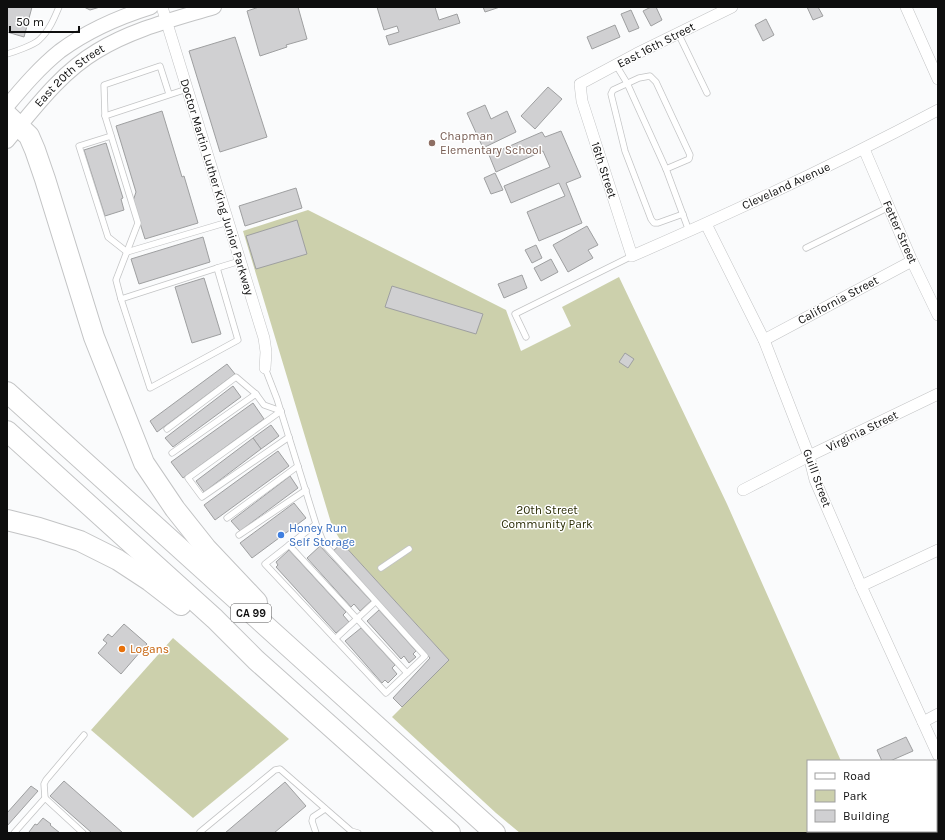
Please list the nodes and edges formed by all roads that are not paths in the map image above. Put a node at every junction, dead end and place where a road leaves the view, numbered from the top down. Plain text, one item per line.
1 (59, 7) edge
2 (151, 7) edge
3 (162, 7) edge
4 (214, 7) edge
5 (732, 7) edge
6 (906, 7) edge
7 (167, 22) junction
8 (678, 33) junction
9 (7, 54) edge
10 (616, 65) junction
11 (938, 79) edge
12 (627, 83) junction
13 (580, 84) joint
14 (187, 89) junction
15 (708, 93) dead end
16 (169, 94) junction
17 (7, 106) edge
18 (938, 110) edge
19 (105, 116) junction
20 (11, 128) edge
21 (111, 136) junction
22 (864, 149) junction
23 (666, 169) junction
24 (889, 207) junction
25 (683, 214) junction
26 (228, 222) junction
27 (706, 224) junction
28 (689, 231) junction
29 (806, 248) dead end
30 (127, 252) junction
31 (632, 256) junction
32 (240, 261) junction
33 (912, 261) junction
34 (217, 268) junction
35 (121, 299) junction
36 (938, 315) edge
37 (526, 337) dead end
38 (764, 340) junction
39 (265, 368) joint
40 (7, 392) edge
41 (256, 394) junction
42 (938, 394) edge
43 (281, 411) junction
44 (167, 429) dead end
45 (7, 431) edge
46 (289, 437) junction
47 (172, 453) dead end
48 (809, 456) junction
49 (298, 466) junction
50 (306, 490) junction
51 (743, 490) dead end
52 (227, 518) dead end
53 (7, 520) edge
54 (316, 524) junction
55 (239, 535) dead end
56 (289, 545) junction
57 (409, 549) dead end
58 (938, 550) edge
59 (381, 568) dead end
60 (861, 586) junction
61 (376, 602) junction
62 (357, 619) junction
63 (335, 639) junction
64 (256, 660) junction
65 (306, 662) junction
66 (407, 673) junction
67 (938, 714) edge
68 (923, 722) junction
69 (84, 735) dead end
70 (938, 755) edge
71 (45, 798) junction
72 (325, 808) junction
73 (200, 832) edge
74 (349, 832) edge
75 (14, 833) edge
76 (83, 833) edge
77 (316, 833) edge
78 (358, 833) edge
79 (450, 833) edge
80 (495, 833) edge

1 - 9 lane
2 - 17 street, East 20th Street
3 - 7 street, Doctor Martin Luther King Junior Parkway
4 - 7 street, East 20th Street
5 - 8 street, East 16th Street
6 - 11 street
7 - 14 street, Doctor Martin Luther King Junior Parkway
7 - 20 street, East 20th Street
8 - 10 street, East 16th Street
8 - 15 lane
10 - 12 lane
10 - 13 street, East 16th Street
12 - 23 lane
12 - 23 lane
12 - 25 lane
13 - 31 street, 16th Street
14 - 16 lane
14 - 26 street, Doctor Martin Luther King Junior Parkway
16 - 19 lane
16 - 19 lane
18 - 22 street, Cleveland Avenue
19 - 21 lane
20 - 65 highway
21 - 30 lane
21 - 30 lane
22 - 24 street, Fetter Street
22 - 27 street, Cleveland Avenue
23 - 25 lane
24 - 29 lane
24 - 33 street, Fetter Street
25 - 28 lane
26 - 30 lane
26 - 32 street, Doctor Martin Luther King Junior Parkway
27 - 28 street, Cleveland Avenue
27 - 38 street, Guill Street
28 - 31 street, Cleveland Avenue
30 - 35 lane
31 - 37 lane
32 - 34 lane
32 - 39 street, Doctor Martin Luther King Junior Parkway
33 - 36 street, Fetter Street
33 - 38 street, California Street
34 - 35 lane
34 - 35 lane
38 - 48 street, Guill Street
39 - 43 lane
40 - 65 highway, CA 99
41 - 43 lane
41 - 44 lane
41 - 47 lane
42 - 48 street, Virginia Street
43 - 46 lane
43 - 46 lane
45 - 64 highway, CA 99
46 - 49 lane
48 - 51 street, Virginia Street
48 - 60 street, Guill Street
49 - 50 lane
49 - 52 lane
50 - 54 lane
50 - 55 lane
53 - 64 highway
54 - 56 lane
54 - 61 lane
56 - 62 lane
56 - 63 lane
57 - 59 lane
58 - 60 street
60 - 68 street, Guill Street
61 - 62 lane
61 - 66 lane
62 - 63 lane
62 - 66 lane
63 - 66 lane
64 - 79 highway, CA 99
65 - 80 highway, CA 99
67 - 68 street
68 - 70 street, Guill Street
69 - 71 lane
71 - 75 lane
71 - 76 lane
72 - 73 lane
72 - 74 lane
72 - 77 lane
74 - 78 lane

